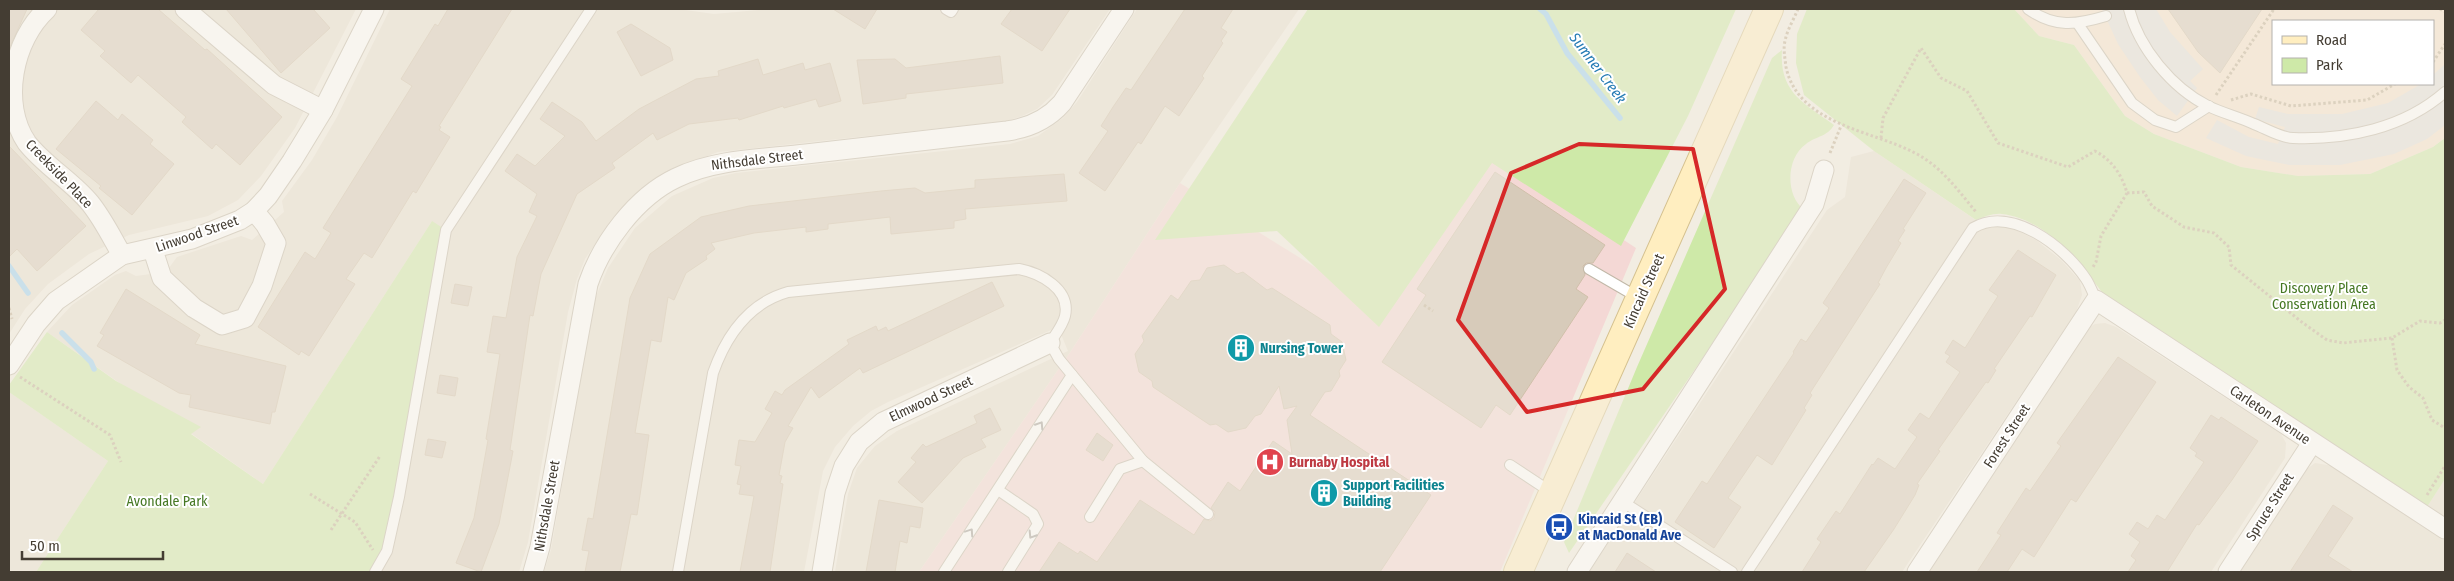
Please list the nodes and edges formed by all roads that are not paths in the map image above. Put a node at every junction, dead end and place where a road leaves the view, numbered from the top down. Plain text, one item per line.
1 (47, 9) edge
2 (184, 9) edge
3 (374, 9) edge
4 (591, 9) edge
5 (946, 9) edge
6 (954, 9) edge
7 (1124, 9) edge
8 (1769, 9) edge
9 (2028, 9) edge
10 (2128, 9) edge
11 (2106, 16) dead end
12 (2078, 24) junction
13 (2445, 92) edge
14 (2209, 106) junction
15 (323, 110) junction
16 (1824, 170) dead end
17 (254, 211) junction
18 (153, 250) junction
19 (122, 255) junction
20 (1589, 269) dead end
21 (1640, 299) junction
22 (2096, 300) junction
23 (1050, 344) junction
24 (12, 370) edge
25 (1072, 375) junction
26 (2312, 443) junction
27 (1143, 460) junction
28 (1510, 465) dead end
29 (998, 490) junction
30 (1553, 494) junction
31 (1622, 502) junction
32 (1208, 514) dead end
33 (1090, 517) dead end
34 (2445, 529) edge
35 (378, 568) edge
36 (533, 572) edge
37 (678, 572) edge
38 (822, 572) edge
39 (944, 572) edge
40 (1008, 572) edge
41 (1518, 572) edge
42 (1577, 572) edge
43 (1732, 572) edge
44 (1747, 572) edge
45 (1917, 572) edge
46 (2228, 572) edge

1 - 19 street, Creekside Place
2 - 15 street
3 - 15 street, Linwood Street
4 - 35 lane
5 - 6 lane
7 - 36 street, Nithsdale Street
8 - 21 street, Kincaid Street
9 - 12 lane
10 - 14 lane
11 - 12 lane
12 - 14 lane
13 - 14 lane
15 - 17 street, Linwood Street
16 - 31 street
17 - 18 street, Linwood Street
17 - 18 street
18 - 19 street, Linwood Street
19 - 24 street, Linwood Street
20 - 21 lane
21 - 30 street, Kincaid Street
22 - 26 street, Carleton Avenue
22 - 44 lane
22 - 45 street, Forest Street
23 - 25 lane
23 - 37 lane
23 - 38 street, Elmwood Street
25 - 27 lane
29 -> 25 lane
26 - 34 street, Carleton Avenue
26 - 46 street, Spruce Street
27 - 32 lane
27 - 33 lane
28 - 30 lane
39 -> 29 lane
29 -> 40 lane
30 - 41 street, Kincaid Street
31 - 42 street
31 - 43 lane

